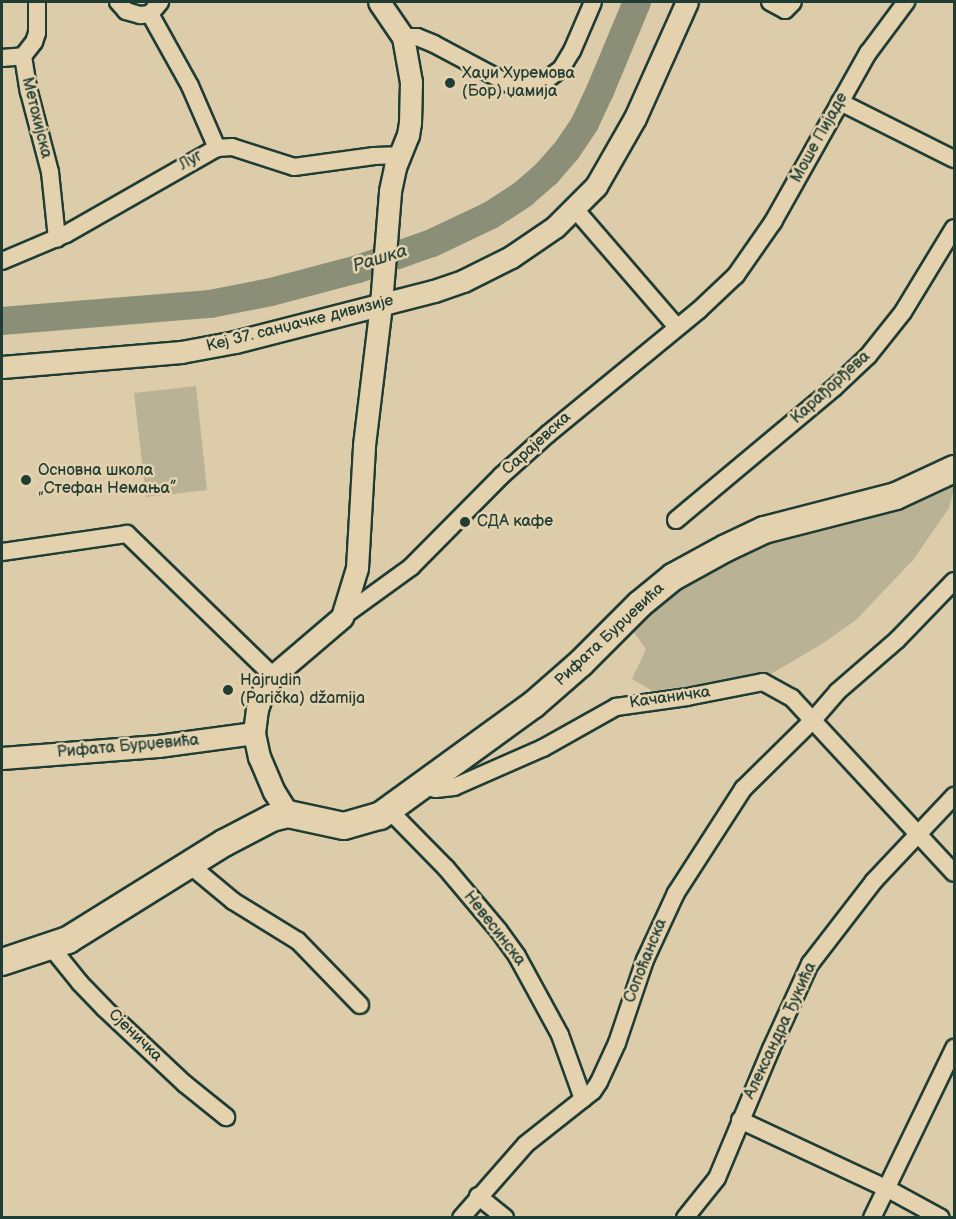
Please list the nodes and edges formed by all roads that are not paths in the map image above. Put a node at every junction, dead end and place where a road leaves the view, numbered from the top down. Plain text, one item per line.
1 (37, 2) edge
2 (118, 2) edge
3 (593, 2) edge
4 (687, 2) edge
5 (770, 2) edge
6 (793, 2) edge
7 (906, 2) edge
8 (388, 5) edge
9 (155, 8) edge
10 (403, 37) junction
11 (23, 56) junction
12 (2, 58) edge
13 (840, 102) junction
14 (217, 148) junction
15 (399, 155) junction
16 (954, 159) edge
17 (575, 209) junction
18 (954, 228) edge
19 (57, 239) junction
20 (2, 261) edge
21 (736, 275) joint
22 (382, 294) junction
23 (677, 327) junction
24 (2, 368) edge
25 (954, 469) edge
26 (676, 520) dead end
27 (2, 552) edge
28 (954, 581) edge
29 (342, 617) junction
30 (273, 676) junction
31 (813, 720) junction
32 (254, 734) junction
33 (2, 758) edge
34 (424, 786) junction
35 (954, 796) edge
36 (390, 811) junction
37 (288, 814) junction
38 (918, 834) junction
39 (191, 866) junction
40 (954, 873) edge
41 (51, 947) junction
42 (2, 962) edge
43 (360, 1005) dead end
44 (954, 1048) edge
45 (583, 1099) junction
46 (226, 1117) dead end
47 (740, 1120) junction
48 (888, 1189) junction
49 (477, 1196) junction
50 (461, 1218) edge
51 (505, 1218) edge
52 (685, 1218) edge
53 (872, 1218) edge
54 (941, 1218) edge

1 - 11 street, Метохијска
2 - 9 street
3 - 10 street
4 - 17 street, Кеј 37. санџачке дивизије
5 - 6 street
7 - 13 street, Моше Пијаде
8 - 10 street
9 - 14 street
10 - 15 street
11 - 12 street
11 - 19 street, Метохијска
13 - 16 street
13 - 21 street, Моше Пијаде
14 - 15 street, Луг
14 - 19 street, Луг
15 - 22 street
17 - 22 street, Кеј 37. санџачке дивизије
17 - 23 street
18 - 26 street, Карађорђева
19 - 20 street, Луг
21 - 23 street, Сарајевска
22 - 24 street, Кеј 37. санџачке дивизије
22 - 29 street
23 - 29 street, Сарајевска
25 - 34 main road, Рифата Бурџевића
27 - 30 street
28 - 31 street, Сопоћанска
29 - 30 street, Сарајевска
30 - 32 street, Сарајевска
31 - 34 street, Качаничка
31 - 38 street
31 - 45 street, Сопоћанска
32 - 33 street, Рифата Бурџевића
32 - 37 street
34 - 36 main road, Рифата Бурџевића
35 - 38 street, Александра Ђукића
36 - 37 main road, Рифата Бурџевића
36 - 45 street, Невесинска
37 - 39 main road
38 - 40 street
38 - 47 street, Александра Ђукића
39 - 41 main road
39 - 43 street
41 - 42 main road
41 - 46 street, Сјеничка
44 - 48 street
45 - 49 street, Сопоћанска
47 - 48 street, Александра Ђукића
47 - 52 street, Александра Ђукића
48 - 53 street
48 - 54 street, Александра Ђукића
49 - 50 street, Сопоћанска
49 - 51 street

